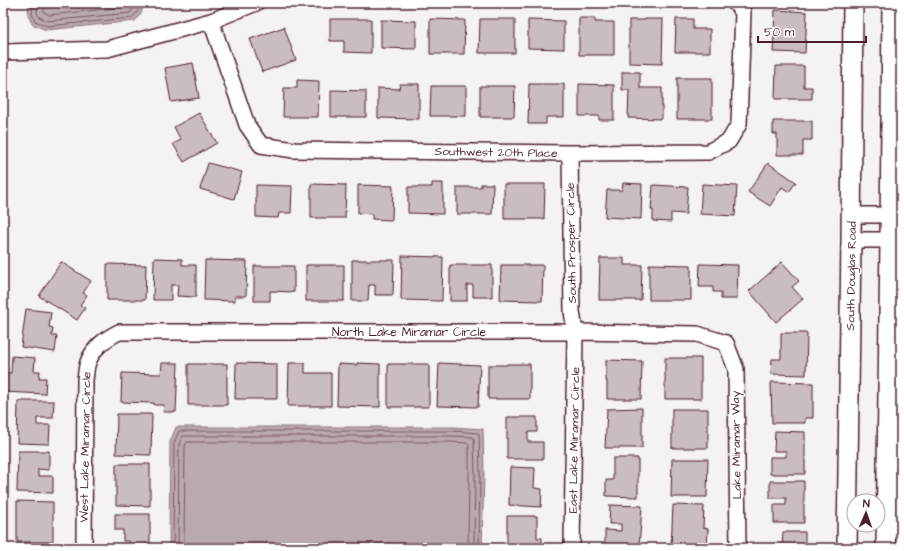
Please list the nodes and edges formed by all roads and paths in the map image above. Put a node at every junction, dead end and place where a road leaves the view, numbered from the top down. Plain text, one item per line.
1 (256, 3) edge
2 (735, 3) edge
3 (853, 3) edge
4 (892, 3) edge
5 (211, 21) junction
6 (3, 52) edge
7 (570, 153) junction
8 (851, 215) junction
9 (896, 215) edge
10 (851, 240) junction
11 (896, 240) edge
12 (575, 332) junction
13 (726, 343) joint
14 (95, 348) joint
15 (84, 548) edge
16 (572, 548) edge
17 (738, 548) edge
18 (847, 548) edge
19 (886, 548) edge

1 - 5 street
2 - 7 street, Southwest 20th Place
3 - 8 main road, South Douglas Road
4 - 9 main road
5 - 6 street
5 - 7 street, Southwest 20th Place
7 - 12 street, South Prosper Circle
8 - 9 street
8 - 10 main road, South Douglas Road
9 - 11 main road
10 - 11 street
10 - 18 main road, South Douglas Road
11 - 19 main road
12 - 13 street, North Lake Miramar Circle
12 - 14 street, North Lake Miramar Circle
12 - 16 street, East Lake Miramar Circle
13 - 17 street, Lake Miramar Way
14 - 15 street, West Lake Miramar Circle

